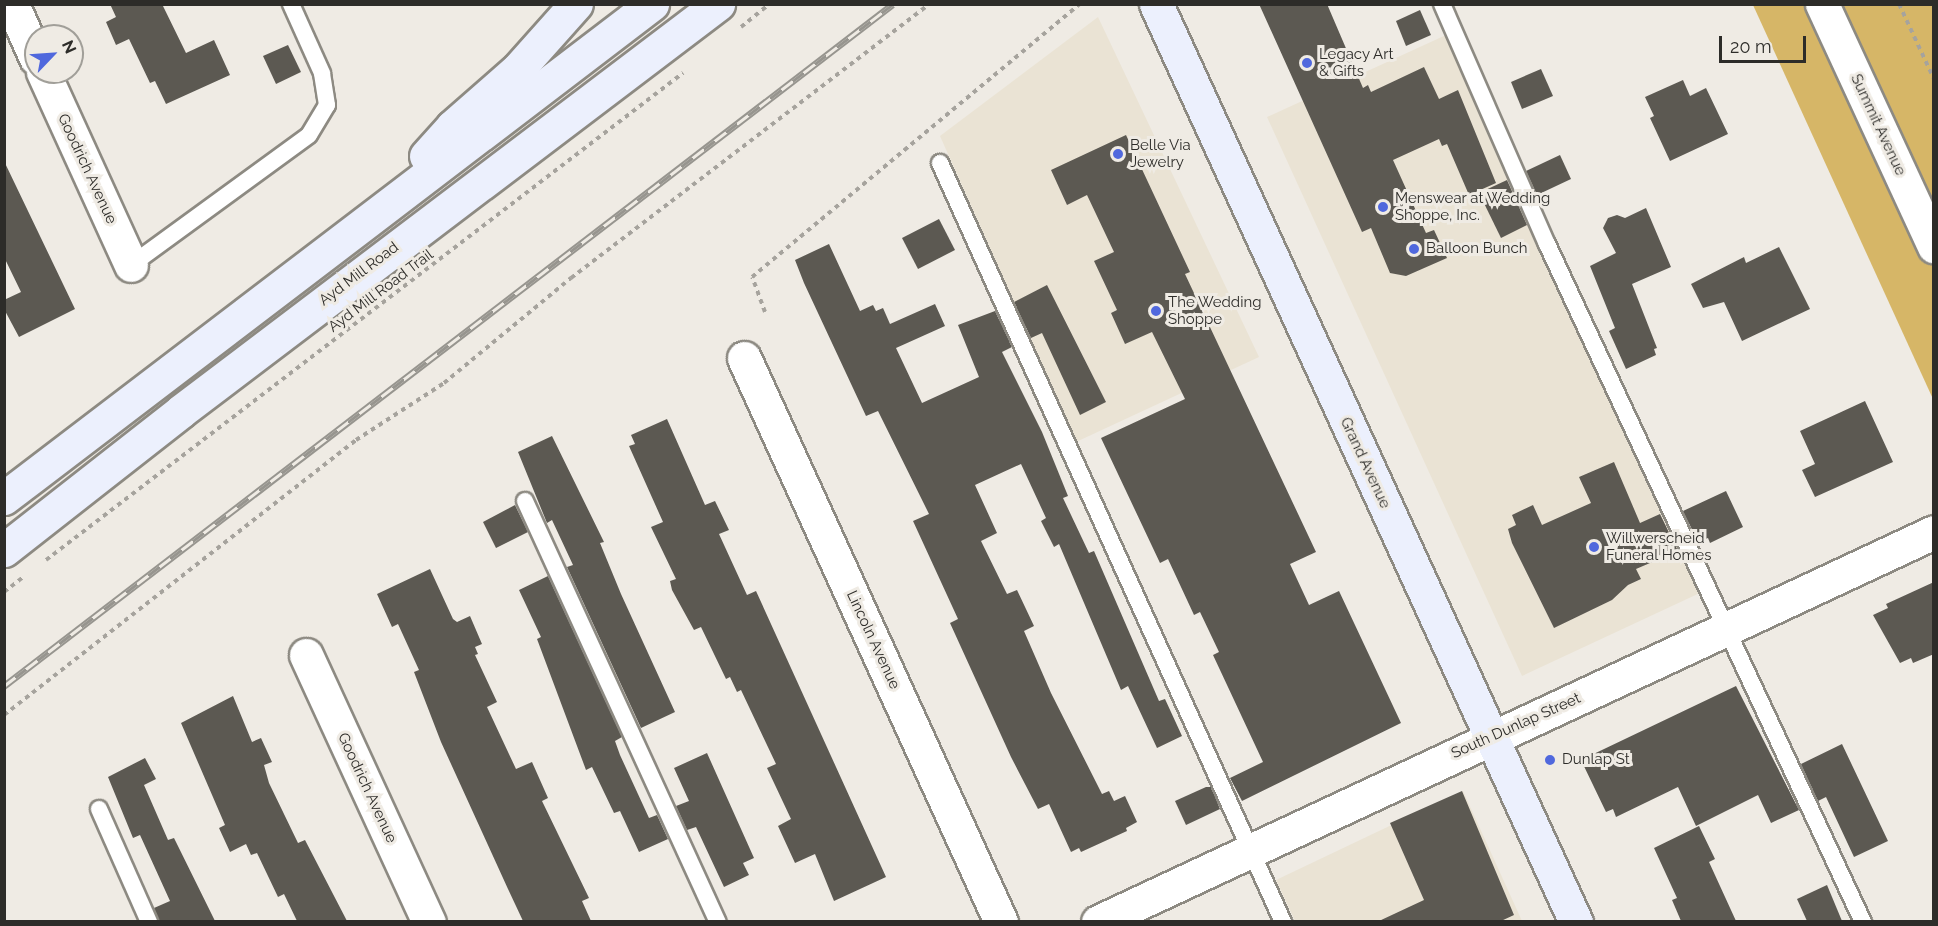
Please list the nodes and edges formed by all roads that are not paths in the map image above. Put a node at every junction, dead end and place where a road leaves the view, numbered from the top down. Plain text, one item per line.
1 (12, 4) edge
2 (291, 4) edge
3 (576, 4) edge
4 (652, 4) edge
5 (718, 4) edge
6 (1156, 4) edge
7 (1442, 4) edge
8 (1822, 4) edge
9 (627, 15) edge
10 (24, 31) edge
11 (632, 66) junction
12 (48, 84) edge
13 (940, 163) dead end
14 (373, 215) junction
15 (1934, 246) edge
16 (131, 265) joint
17 (744, 358) dead end
18 (4, 498) edge
19 (525, 501) dead end
20 (1934, 532) edge
21 (4, 550) edge
22 (1726, 631) junction
23 (306, 655) dead end
24 (1491, 737) junction
25 (99, 809) dead end
26 (1249, 850) junction
27 (149, 921) edge
28 (429, 921) edge
29 (718, 921) edge
30 (1001, 921) edge
31 (1098, 921) edge
32 (1283, 921) edge
33 (1576, 921) edge
34 (1863, 921) edge

1 - 10 street
2 - 16 lane
3 - 14 main road
4 - 9 main road
5 - 11 main road, Ayd Mill Road
6 - 24 main road, Grand Avenue
7 - 22 lane
8 - 15 street, Summit Avenue
9 - 11 main road
9 - 14 main road
11 - 21 main road, Ayd Mill Road
12 - 16 street, Goodrich Avenue
13 - 26 lane
14 - 18 main road
17 - 30 street, Lincoln Avenue
19 - 29 lane
20 - 22 street, South Dunlap Street
22 - 24 street, South Dunlap Street
22 - 34 lane
23 - 28 street, Goodrich Avenue
24 - 26 street, South Dunlap Street
24 - 33 main road, Grand Avenue
25 - 27 lane
26 - 31 street, South Dunlap Street
26 - 32 lane

